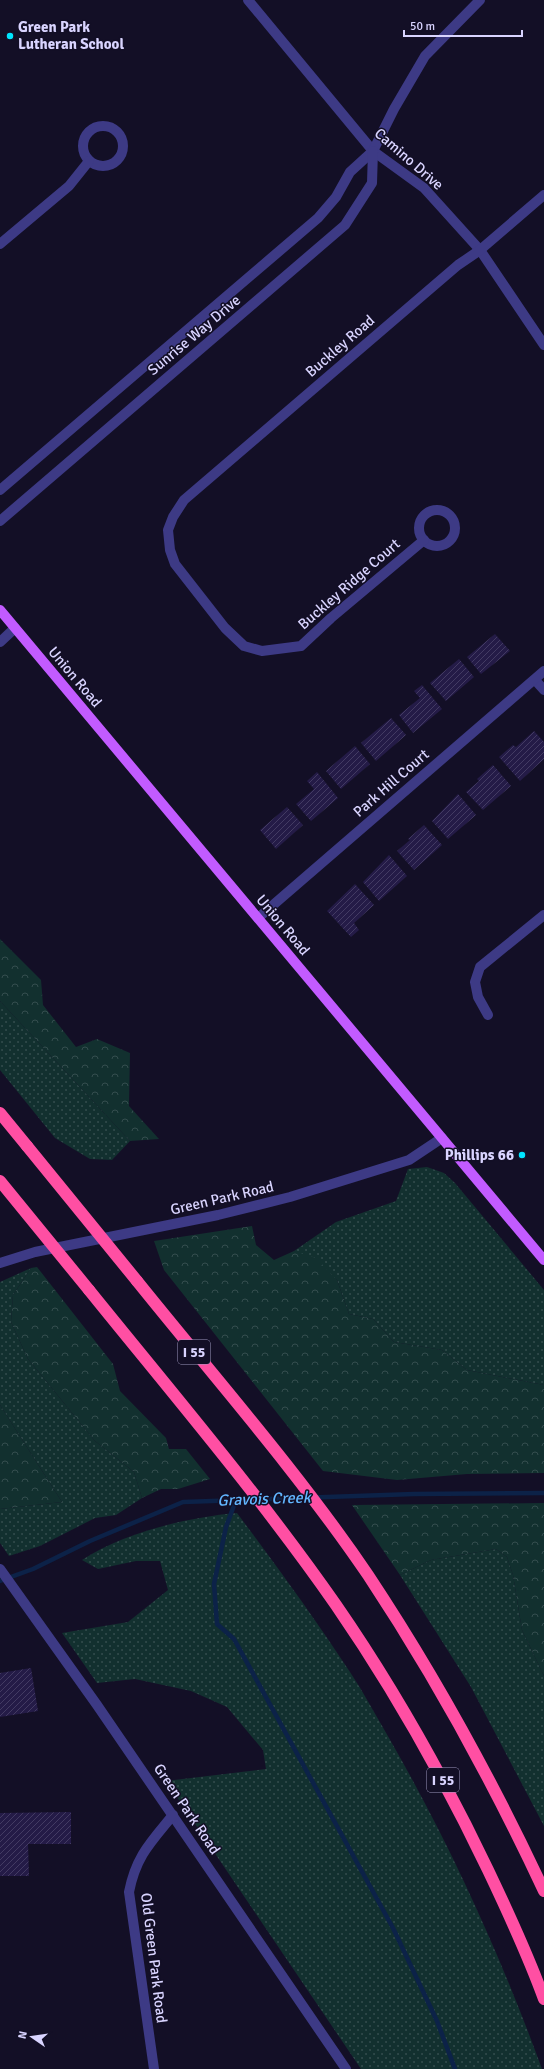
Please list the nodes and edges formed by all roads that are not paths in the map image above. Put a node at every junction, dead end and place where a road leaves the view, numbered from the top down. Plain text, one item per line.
1 (248, 0) edge
2 (480, 0) edge
3 (373, 151) junction
4 (89, 161) dead end
5 (544, 195) edge
6 (0, 244) edge
7 (480, 250) junction
8 (544, 345) edge
9 (0, 490) edge
10 (0, 521) edge
11 (168, 530) joint
12 (424, 540) dead end
13 (0, 610) edge
14 (15, 628) junction
15 (0, 642) edge
16 (544, 671) edge
17 (535, 680) junction
18 (544, 690) edge
19 (544, 915) edge
20 (258, 918) junction
21 (488, 1016) dead end
22 (0, 1113) edge
23 (442, 1138) junction
24 (0, 1181) edge
25 (544, 1260) edge
26 (0, 1263) edge
27 (0, 1569) edge
28 (173, 1815) junction
29 (544, 1891) edge
30 (544, 1999) edge
31 (154, 2069) edge
32 (346, 2069) edge

1 - 3 street, Camino Drive
2 - 3 street, Sunrise Way Drive
3 - 7 street, Camino Drive
3 - 9 street, Sunrise Way Drive
3 - 10 street, Sunrise Way Drive
4 - 6 street
5 - 7 street, Buckley Road
7 - 8 street, Camino Drive
7 - 11 street, Buckley Road
11 - 12 street, Buckley Ridge Court
13 - 14 main road, Union Road
14 - 15 street
14 - 20 main road, Union Road
16 - 17 street, Park Hill Court
17 - 18 street
17 - 20 street, Park Hill Court
19 - 21 street
20 - 23 main road, Union Road
22 - 29 highway, I 55, bridge
23 - 25 main road, Union Road
23 - 26 street, Green Park Road
24 - 30 highway, I 55, bridge
27 - 28 street, Green Park Road
28 - 31 street, Old Green Park Road
28 - 32 street, Green Park Road

